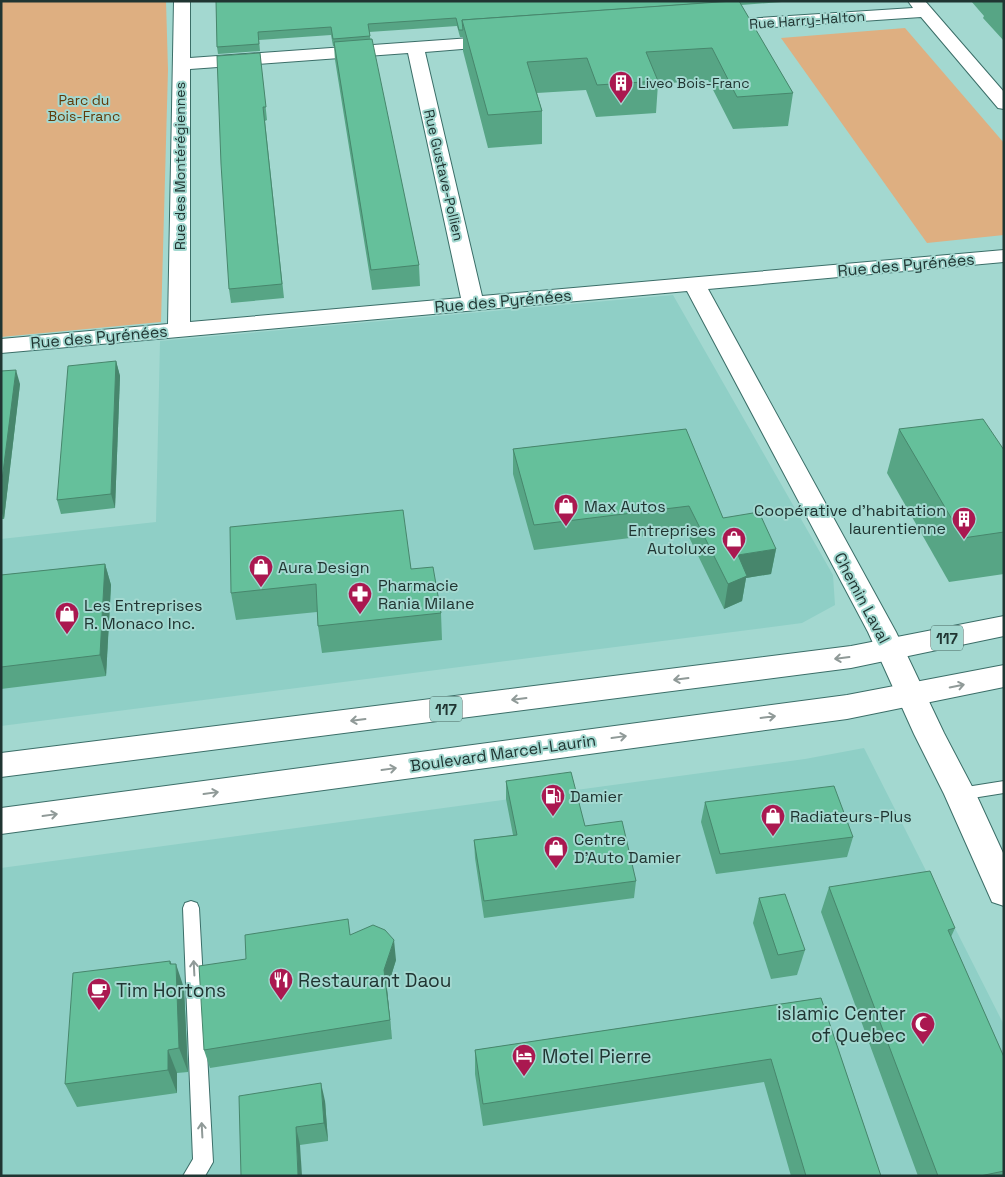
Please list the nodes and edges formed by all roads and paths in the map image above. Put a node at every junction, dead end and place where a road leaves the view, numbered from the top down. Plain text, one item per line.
1 (182, 1) edge
2 (920, 6) edge
3 (702, 27) edge
4 (514, 40) edge
5 (415, 47) junction
6 (181, 64) junction
7 (1004, 104) edge
8 (1004, 256) edge
9 (694, 284) junction
10 (473, 304) junction
11 (179, 330) junction
12 (1, 346) edge
13 (1004, 626) edge
14 (890, 650) junction
15 (1004, 676) edge
16 (911, 694) junction
17 (1, 766) edge
18 (1004, 787) edge
19 (960, 794) junction
20 (1, 821) edge
21 (1004, 892) edge
22 (191, 908) dead end
23 (193, 1176) edge

1 - 6 street, Rue des Montérégiennes
2 - 3 street, Rue Harry-Halton
2 - 7 street
4 - 5 street
5 - 6 street
5 - 10 street, Rue Gustave-Pollien
6 - 11 street, Rue des Montérégiennes
8 - 9 street, Rue des Pyrénées
9 - 10 street, Rue des Pyrénées
9 - 14 street, Chemin Laval
10 - 11 street, Rue des Pyrénées
11 - 12 street, Rue des Pyrénées
13 - 14 street, 117
14 - 16 street, Chemin Laval
14 -> 17 street, 117
16 -> 15 street, Boulevard Marcel-Laurin
16 - 19 street, Chemin Laval
20 -> 16 street, Boulevard Marcel-Laurin
18 - 19 lane
19 - 21 street, Chemin Laval
23 -> 22 lane

